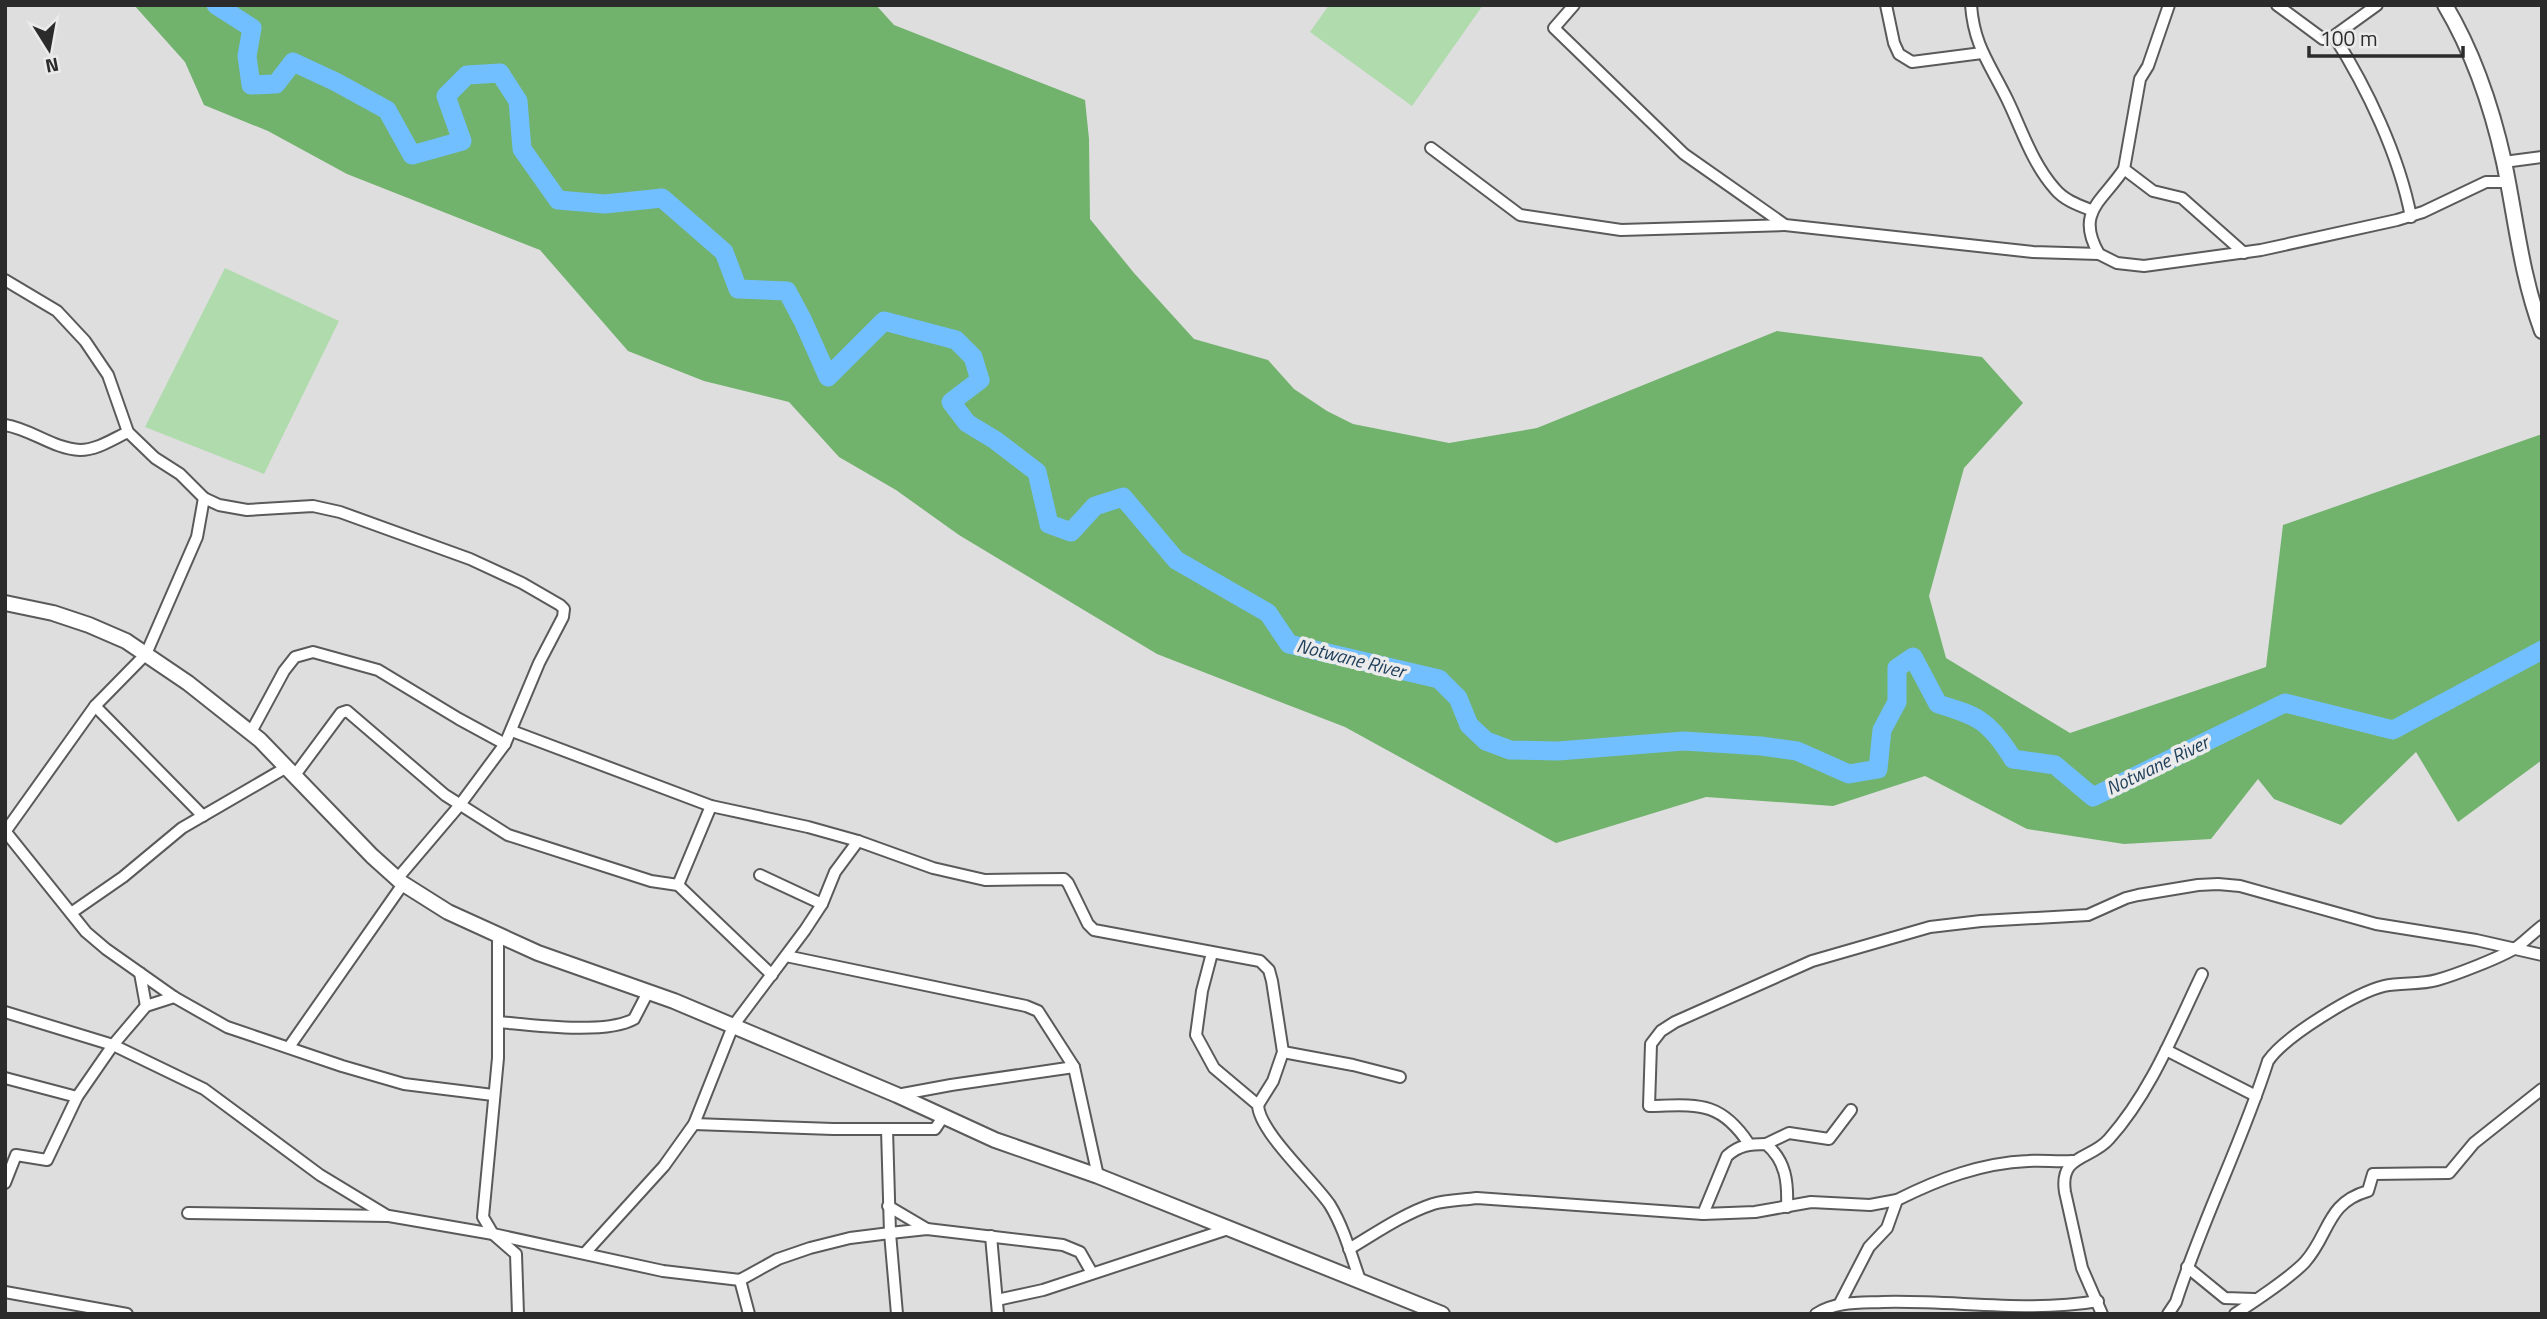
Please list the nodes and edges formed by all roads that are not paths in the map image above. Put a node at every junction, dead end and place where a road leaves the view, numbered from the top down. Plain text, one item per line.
1 (1574, 5) edge
2 (1886, 5) edge
3 (1971, 5) edge
4 (2169, 5) edge
5 (2277, 5) edge
6 (2377, 5) edge
7 (2445, 5) edge
8 (2334, 36) junction
9 (1982, 53) junction
10 (1431, 148) dead end
11 (2542, 157) edge
12 (2504, 162) junction
13 (2124, 169) junction
14 (2507, 183) junction
15 (2091, 211) junction
16 (2411, 216) junction
17 (1785, 225) junction
18 (2244, 253) junction
19 (2099, 254) junction
20 (5, 280) edge
21 (2542, 331) edge
22 (5, 425) edge
23 (128, 432) junction
24 (204, 498) junction
25 (5, 603) edge
26 (146, 654) junction
27 (95, 706) junction
28 (251, 732) junction
29 (512, 732) junction
30 (505, 744) junction
31 (291, 771) junction
32 (459, 806) junction
33 (711, 806) junction
34 (203, 816) junction
35 (5, 831) edge
36 (858, 841) junction
37 (760, 875) dead end
38 (400, 881) junction
39 (678, 884) junction
40 (822, 904) junction
41 (71, 913) junction
42 (2542, 926) edge
43 (498, 934) junction
44 (2515, 948) junction
45 (1212, 953) junction
46 (786, 956) junction
47 (2542, 956) edge
48 (140, 973) junction
49 (2202, 974) dead end
50 (772, 975) junction
51 (648, 992) junction
52 (174, 998) junction
53 (146, 1006) junction
54 (5, 1012) edge
55 (499, 1022) junction
56 (733, 1026) junction
57 (113, 1045) junction
58 (289, 1047) junction
59 (2166, 1050) junction
60 (1283, 1052) junction
61 (1074, 1068) junction
62 (1399, 1077) dead end
63 (5, 1078) edge
64 (2542, 1089) edge
65 (897, 1095) junction
66 (494, 1096) junction
67 (2256, 1096) junction
68 (77, 1097) junction
69 (1258, 1105) junction
70 (1851, 1110) dead end
71 (943, 1117) junction
72 (694, 1124) junction
73 (887, 1129) junction
74 (1749, 1144) junction
75 (1766, 1144) junction
76 (2072, 1161) junction
77 (1098, 1177) junction
78 (5, 1184) edge
79 (1898, 1200) junction
80 (888, 1206) junction
81 (1787, 1207) junction
82 (188, 1213) dead end
83 (1703, 1214) junction
84 (388, 1216) junction
85 (926, 1229) junction
86 (1228, 1229) junction
87 (890, 1233) junction
88 (493, 1234) junction
89 (991, 1236) junction
90 (1349, 1249) junction
91 (585, 1253) junction
92 (2187, 1267) junction
93 (1092, 1273) junction
94 (740, 1280) junction
95 (1360, 1280) junction
96 (5, 1292) edge
97 (2225, 1298) junction
98 (997, 1300) junction
99 (2254, 1300) junction
100 (2098, 1301) junction
101 (1840, 1303) junction
102 (2236, 1313) edge
103 (127, 1314) edge
104 (518, 1314) edge
105 (749, 1314) edge
106 (897, 1314) edge
107 (998, 1314) edge
108 (1443, 1314) edge
109 (1815, 1314) edge
110 (2102, 1314) edge
111 (2168, 1314) edge

1 - 17 street
2 - 9 street
3 - 9 street
4 - 13 street
5 - 8 street
6 - 8 street
7 - 12 street
8 - 16 street
9 - 15 street
10 - 17 street
11 - 12 street
12 - 14 street
13 - 15 street
13 - 18 street
14 - 16 street
14 - 21 street
15 - 19 street
16 - 18 street
17 - 19 street
18 - 19 street
20 - 23 street
22 - 23 street
23 - 24 street
24 - 26 street
24 - 29 street
25 - 26 street
26 - 27 street
26 - 28 street
27 - 34 street
27 - 35 street
28 - 30 street
28 - 31 street
29 - 30 street
29 - 33 street
30 - 32 street
31 - 32 street
31 - 34 street
31 - 38 street
32 - 38 street
32 - 39 street
33 - 36 street
33 - 39 street
34 - 41 street
35 - 41 street
36 - 40 street
36 - 45 street
37 - 40 street
38 - 43 street
38 - 58 street
39 - 50 street
40 - 46 street
41 - 48 street
42 - 44 street
43 - 51 street
43 - 55 street
44 - 47 street
44 - 67 street
44 - 74 street
45 - 60 street
45 - 69 street
46 - 50 street
46 - 61 street
48 - 52 street
48 - 53 street
49 - 59 street
50 - 56 street
51 - 55 street
51 - 56 street
52 - 53 street
52 - 58 street
53 - 57 street
54 - 57 street
55 - 66 street
56 - 65 street
56 - 72 street
57 - 68 street
57 - 84 street
58 - 66 street
59 - 67 street
59 - 76 street
60 - 62 street
60 - 69 street
61 - 65 street
61 - 77 street
63 - 68 street
64 - 99 street
65 - 71 street
66 - 88 street
67 - 92 street
68 - 78 street
69 - 90 street
70 - 75 street
71 - 73 street
71 - 77 street
72 - 73 street
72 - 91 street
73 - 80 street
74 - 75 street
74 - 83 street
75 - 81 street
76 - 79 street
76 - 100 street
77 - 86 street
79 - 81 street
79 - 101 street
80 - 85 street
80 - 87 street
81 - 83 street
82 - 84 street
83 - 90 street
84 - 88 street
85 - 87 street
85 - 89 street
86 - 93 street
86 - 95 street
87 - 94 street
87 - 106 street
88 - 91 street
88 - 104 street
89 - 93 street
89 - 98 street
90 - 95 street
91 - 94 street
92 - 97 street
92 - 111 street
93 - 98 street
94 - 105 street
95 - 108 street
96 - 103 street
97 - 99 street
97 - 102 street
98 - 107 street
99 - 102 street
100 - 101 street
100 - 110 street
101 - 109 street

